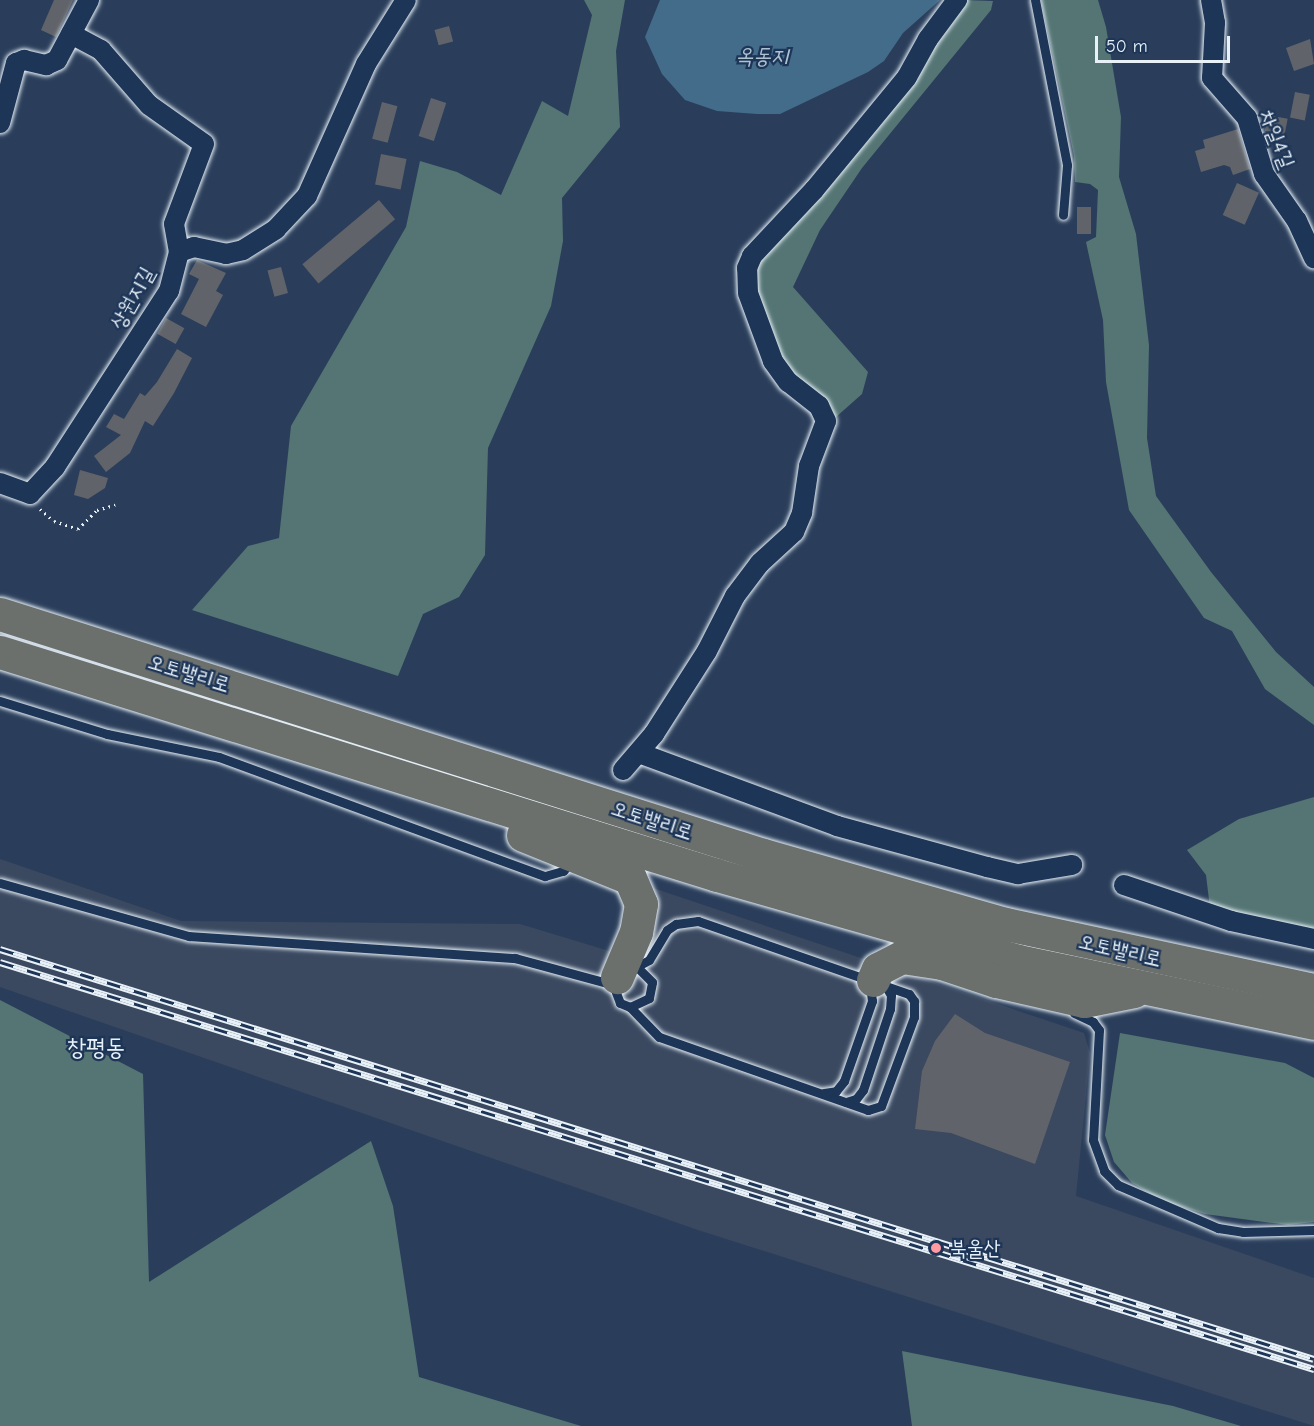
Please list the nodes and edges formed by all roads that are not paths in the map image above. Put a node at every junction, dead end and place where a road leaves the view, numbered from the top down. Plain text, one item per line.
1 (89, 0) edge
2 (406, 0) edge
3 (957, 0) edge
4 (1035, 0) edge
5 (1211, 0) edge
6 (71, 34) junction
7 (0, 123) edge
8 (1063, 215) dead end
9 (180, 252) junction
10 (1314, 258) edge
11 (0, 483) edge
12 (0, 614) edge
13 (0, 652) edge
14 (0, 701) edge
15 (300, 744) junction
16 (639, 753) junction
17 (623, 770) dead end
18 (573, 860) dead end
19 (1072, 865) dead end
20 (0, 883) edge
21 (1124, 885) dead end
22 (1314, 939) edge
23 (907, 969) dead end
24 (623, 977) junction
25 (882, 982) junction
26 (1148, 990) junction
27 (1314, 990) edge
28 (1033, 1001) dead end
29 (630, 1007) junction
30 (1063, 1010) dead end
31 (1314, 1023) edge
32 (822, 1093) junction
33 (846, 1102) junction
34 (1314, 1230) edge

1 - 6 street
2 - 9 street, 상원지길
3 - 16 street
4 - 8 lane
5 - 10 street, 차일4길
6 - 7 street
6 - 9 street
9 - 11 street, 상원지길
12 - 27 highway, 오토밸리로
13 - 15 highway, 오토밸리로
14 - 18 lane
15 - 24 highway
15 - 26 highway, 오토밸리로
16 - 17 street
16 - 19 street
20 - 24 lane
21 - 22 street
23 - 28 lane
24 - 25 lane
24 - 29 lane
24 - 29 lane
25 - 26 highway
25 - 32 lane
25 - 33 lane
25 - 33 lane
26 - 31 highway, 오토밸리로
29 - 32 lane
30 - 34 lane
32 - 33 lane

